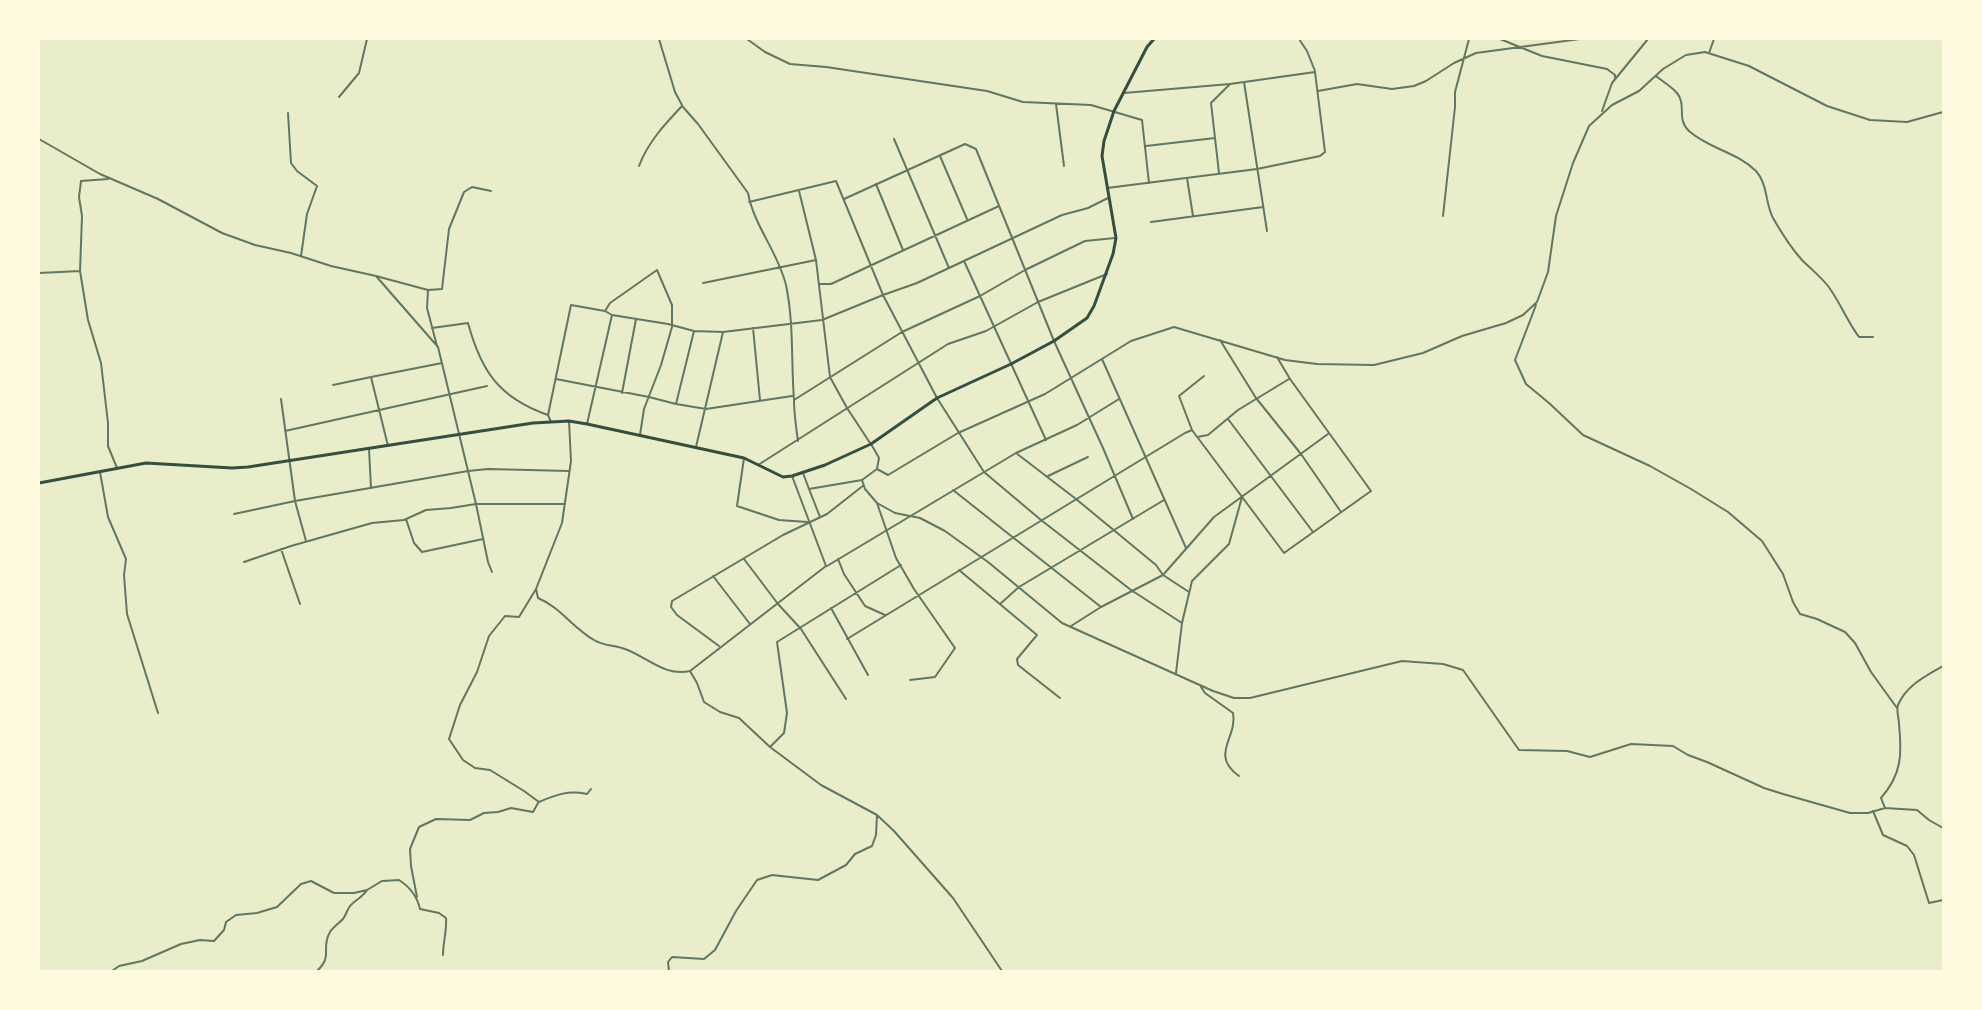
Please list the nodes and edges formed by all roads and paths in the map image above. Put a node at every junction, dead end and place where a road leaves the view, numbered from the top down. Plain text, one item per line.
1 (367, 39) edge
2 (659, 39) edge
3 (747, 39) edge
4 (1154, 39) edge
5 (1299, 39) edge
6 (1469, 39) edge
7 (1500, 39) edge
8 (1580, 39) edge
9 (1648, 39) edge
10 (1714, 39) edge
11 (1518, 46) junction
12 (1709, 54) junction
13 (1466, 57) junction
14 (1315, 72) junction
15 (1656, 76) junction
16 (1615, 79) junction
17 (1244, 82) junction
18 (1230, 84) junction
19 (1318, 91) junction
20 (1123, 93) junction
21 (339, 97) dead end
22 (1056, 104) junction
23 (682, 106) junction
24 (1114, 111) junction
25 (1943, 112) edge
26 (288, 113) dead end
27 (1601, 114) junction
28 (1215, 138) junction
29 (39, 139) edge
30 (894, 139) dead end
31 (1145, 146) junction
32 (940, 156) junction
33 (639, 166) dead end
34 (1065, 166) dead end
35 (1257, 168) junction
36 (908, 170) junction
37 (1219, 174) junction
38 (1186, 178) junction
39 (111, 179) junction
40 (1149, 183) junction
41 (876, 184) junction
42 (1107, 188) junction
43 (491, 191) dead end
44 (799, 191) junction
45 (1108, 198) junction
46 (844, 199) junction
47 (750, 202) junction
48 (999, 206) junction
49 (1263, 207) junction
50 (1443, 216) dead end
51 (1193, 217) junction
52 (967, 220) junction
53 (1152, 222) dead end
54 (1267, 231) dead end
55 (935, 235) junction
56 (1012, 237) junction
57 (1116, 238) junction
58 (903, 250) junction
59 (301, 256) junction
60 (816, 260) junction
61 (964, 261) junction
62 (871, 265) junction
63 (781, 266) junction
64 (949, 268) junction
65 (1025, 270) junction
66 (80, 272) junction
67 (39, 273) edge
68 (1107, 274) junction
69 (376, 276) junction
70 (703, 283) dead end
71 (819, 284) junction
72 (428, 290) junction
73 (883, 295) junction
74 (980, 296) junction
75 (1038, 302) junction
76 (1537, 302) junction
77 (605, 311) junction
78 (612, 315) junction
79 (636, 319) junction
80 (822, 320) junction
81 (791, 323) junction
82 (672, 327) junction
83 (994, 327) junction
84 (432, 328) junction
85 (753, 328) junction
86 (694, 331) junction
87 (723, 332) junction
88 (903, 332) junction
89 (1873, 337) dead end
90 (1220, 340) junction
91 (1054, 341) junction
92 (438, 347) junction
93 (1277, 357) junction
94 (1102, 359) junction
95 (918, 362) junction
96 (442, 363) junction
97 (1011, 364) junction
98 (1204, 376) dead end
99 (371, 377) junction
100 (830, 377) junction
101 (1071, 378) junction
102 (556, 379) junction
103 (1289, 379) junction
104 (333, 385) dead end
105 (487, 386) dead end
106 (595, 388) junction
107 (622, 393) junction
108 (450, 395) junction
109 (649, 397) junction
110 (794, 398) junction
111 (938, 398) junction
112 (1257, 398) junction
113 (281, 399) dead end
114 (1119, 399) junction
115 (760, 401) junction
116 (1028, 401) junction
117 (676, 404) junction
118 (847, 408) junction
119 (706, 409) junction
120 (379, 411) junction
121 (548, 415) junction
122 (1089, 418) junction
123 (1228, 419) junction
124 (569, 421) junction
125 (551, 422) junction
126 (587, 424) junction
127 (1192, 429) junction
128 (285, 430) junction
129 (958, 433) junction
130 (1328, 434) junction
131 (640, 435) junction
132 (459, 436) junction
133 (1197, 437) junction
134 (1046, 440) junction
135 (798, 441) junction
136 (871, 444) junction
137 (387, 446) junction
138 (696, 447) junction
139 (369, 449) junction
140 (1016, 453) junction
141 (1301, 454) junction
142 (1089, 457) dead end
143 (744, 458) junction
144 (1145, 458) junction
145 (288, 461) junction
146 (758, 465) junction
147 (117, 468) junction
148 (877, 469) junction
149 (468, 471) junction
150 (569, 471) junction
151 (100, 472) junction
152 (984, 472) junction
153 (804, 473) junction
154 (792, 476) junction
155 (1115, 476) junction
156 (1270, 476) junction
157 (1047, 477) junction
158 (862, 480) junction
159 (39, 483) edge
160 (864, 485) junction
161 (371, 488) junction
162 (809, 489) junction
163 (953, 490) junction
164 (1242, 497) junction
165 (1076, 499) junction
166 (1164, 500) junction
167 (295, 501) junction
168 (876, 503) junction
169 (476, 504) junction
170 (564, 504) junction
171 (1341, 512) junction
172 (234, 514) dead end
173 (910, 516) junction
174 (820, 517) junction
175 (406, 519) junction
176 (1132, 519) junction
177 (1041, 520) junction
178 (810, 522) junction
179 (887, 530) junction
180 (1114, 531) junction
181 (1313, 532) junction
182 (1013, 537) junction
183 (483, 539) junction
184 (307, 542) junction
185 (1186, 548) junction
186 (281, 549) junction
187 (1080, 550) junction
188 (980, 557) junction
189 (744, 559) junction
190 (838, 559) junction
191 (244, 562) dead end
192 (901, 565) junction
193 (826, 566) junction
194 (1051, 567) junction
195 (959, 570) junction
196 (492, 572) dead end
197 (1163, 575) junction
198 (714, 576) junction
199 (1019, 587) junction
200 (536, 589) junction
201 (1131, 590) junction
202 (1189, 592) junction
203 (855, 593) junction
204 (918, 595) junction
205 (1000, 603) junction
206 (300, 604) dead end
207 (778, 604) junction
208 (1101, 607) junction
209 (831, 608) junction
210 (885, 615) junction
211 (1182, 623) junction
212 (751, 625) junction
213 (800, 627) junction
214 (1071, 627) junction
215 (847, 639) junction
216 (720, 647) junction
217 (1943, 666) edge
218 (690, 671) junction
219 (1176, 674) junction
220 (868, 675) dead end
221 (910, 680) dead end
222 (1199, 684) junction
223 (1060, 698) dead end
224 (846, 699) dead end
225 (1897, 708) junction
226 (158, 713) dead end
227 (770, 747) junction
228 (1239, 776) dead end
229 (591, 789) dead end
230 (538, 802) junction
231 (1885, 807) junction
232 (1873, 812) junction
233 (877, 815) junction
234 (1943, 828) edge
235 (368, 890) junction
236 (418, 900) junction
237 (1943, 900) edge
238 (444, 955) dead end
239 (112, 971) edge
240 (317, 971) edge
241 (669, 971) edge
242 (1002, 971) edge

1 - 21 street
2 - 23 street
3 - 22 street
4 - 20 main road
5 - 14 street
6 - 13 street
7 - 11 street
8 - 11 street
9 - 16 street
10 - 12 street
11 - 13 street
11 - 16 street
12 - 15 street
12 - 25 street
13 - 19 street
13 - 50 street
14 - 17 street
14 - 19 street
15 - 27 street
15 - 89 street
16 - 27 street
17 - 18 street
17 - 35 street
18 - 20 street
18 - 28 street
19 - 35 street
20 - 24 main road
22 - 24 street
22 - 34 street
23 - 33 street
23 - 47 street
24 - 31 street
24 - 42 main road
26 - 59 street
27 - 76 street
28 - 31 street
28 - 37 street
29 - 39 street
30 - 36 street
31 - 40 street
32 - 36 street
32 - 48 street
32 - 52 street
35 - 37 street
35 - 49 street
36 - 41 street
36 - 55 street
37 - 38 street
38 - 40 street
38 - 51 street
39 - 59 street
39 - 66 street
40 - 42 street
41 - 46 street
41 - 58 street
42 - 45 main road
43 - 72 street
44 - 46 street
44 - 47 street
44 - 60 street
45 - 56 street
45 - 57 main road
46 - 62 street
47 - 63 street
48 - 52 street
48 - 56 street
49 - 51 street
49 - 54 street
51 - 53 street
52 - 55 street
55 - 58 street
55 - 64 street
56 - 61 street
56 - 65 street
57 - 65 street
57 - 68 main road
58 - 62 street
59 - 69 street
60 - 63 street
60 - 71 street
61 - 64 street
61 - 74 street
62 - 71 street
62 - 73 street
63 - 70 street
63 - 81 street
64 - 73 street
65 - 74 street
65 - 75 street
66 - 67 street
66 - 147 street
68 - 75 street
68 - 91 main road
69 - 72 street
69 - 92 street
71 - 80 street
72 - 84 street
73 - 80 street
73 - 88 street
74 - 83 street
74 - 88 street
75 - 83 street
75 - 91 street
76 - 93 street
76 - 225 street
77 - 78 street
77 - 82 street
77 - 102 street
78 - 79 street
78 - 106 street
79 - 82 street
79 - 107 street
80 - 81 street
80 - 100 street
81 - 85 street
81 - 110 street
82 - 86 street
82 - 109 street
83 - 95 street
83 - 97 street
84 - 92 street
84 - 121 street
85 - 87 street
85 - 115 street
86 - 87 street
86 - 117 street
87 - 119 street
88 - 95 street
88 - 100 street
90 - 93 street
90 - 94 street
90 - 112 street
91 - 97 main road
91 - 101 street
92 - 96 street
93 - 103 street
94 - 101 street
94 - 114 street
95 - 111 street
95 - 118 street
96 - 99 street
96 - 108 street
97 - 111 main road
97 - 116 street
98 - 127 street
99 - 104 street
99 - 120 street
100 - 110 street
100 - 118 street
101 - 116 street
101 - 122 street
102 - 106 street
102 - 121 street
103 - 112 street
103 - 130 street
105 - 108 street
106 - 107 street
106 - 126 street
107 - 109 street
108 - 120 street
108 - 132 street
109 - 117 street
109 - 131 street
110 - 115 street
110 - 135 street
111 - 129 street
111 - 136 main road
112 - 123 street
112 - 141 street
113 - 128 street
114 - 122 street
114 - 144 street
115 - 119 street
116 - 129 street
116 - 134 street
117 - 119 street
118 - 135 street
118 - 136 street
119 - 138 street
120 - 128 street
120 - 137 street
121 - 125 street
122 - 134 street
122 - 155 street
123 - 133 street
123 - 156 street
124 - 125 main road
124 - 126 main road
124 - 150 street
125 - 132 main road
126 - 131 main road
127 - 133 street
127 - 144 street
128 - 145 street
129 - 148 street
129 - 152 street
130 - 141 street
130 - 171 street
131 - 138 main road
132 - 137 main road
132 - 149 street
133 - 164 street
134 - 140 street
135 - 146 street
136 - 148 street
136 - 153 main road
137 - 139 main road
138 - 143 main road
139 - 145 main road
139 - 161 street
140 - 152 street
140 - 157 street
141 - 156 street
141 - 171 street
142 - 157 street
143 - 146 main road
143 - 178 street
144 - 155 street
144 - 166 street
145 - 147 main road
145 - 167 street
146 - 154 main road
147 - 151 main road
148 - 158 street
149 - 150 street
149 - 161 street
149 - 169 street
150 - 170 street
151 - 159 main road
151 - 226 street
152 - 163 street
152 - 177 street
153 - 154 main road
153 - 162 street
154 - 178 street
155 - 165 street
155 - 176 street
156 - 164 street
156 - 181 street
157 - 165 street
158 - 160 street
158 - 162 street
160 - 168 street
160 - 174 street
161 - 167 street
162 - 174 street
163 - 173 street
163 - 182 street
164 - 181 street
164 - 185 street
164 - 202 street
165 - 177 street
165 - 180 street
166 - 176 street
166 - 185 street
167 - 172 street
167 - 184 street
168 - 173 street
168 - 179 street
169 - 170 street
169 - 175 street
169 - 183 street
170 - 200 street
171 - 181 street
173 - 179 street
173 - 188 street
174 - 178 street
175 - 183 street
175 - 184 street
176 - 180 street
177 - 182 street
177 - 187 street
178 - 189 street
178 - 193 street
179 - 190 street
179 - 192 street
180 - 187 street
180 - 197 street
182 - 188 street
182 - 194 street
183 - 196 street
184 - 186 street
185 - 197 street
186 - 191 street
186 - 206 street
187 - 194 street
187 - 201 street
188 - 195 street
188 - 199 street
189 - 198 street
189 - 207 street
190 - 193 street
190 - 203 street
192 - 203 street
192 - 204 street
193 - 207 street
194 - 199 street
194 - 208 street
195 - 204 street
195 - 205 street
197 - 201 street
197 - 202 street
198 - 212 street
198 - 216 street
199 - 205 street
199 - 214 street
200 - 218 street
200 - 230 street
201 - 208 street
201 - 211 street
202 - 211 street
203 - 209 street
203 - 210 street
204 - 210 street
204 - 221 street
205 - 223 street
207 - 212 street
207 - 213 street
208 - 214 street
209 - 213 street
209 - 215 street
210 - 215 street
211 - 219 street
212 - 216 street
213 - 224 street
213 - 227 street
214 - 219 street
215 - 220 street
216 - 218 street
217 - 225 street
218 - 227 street
219 - 222 street
222 - 228 street
222 - 232 street
225 - 231 street
227 - 233 street
229 - 230 street
230 - 236 street
231 - 232 street
231 - 234 street
232 - 237 street
233 - 241 street
233 - 242 street
235 - 236 street
235 - 239 street
235 - 240 street
236 - 238 street

